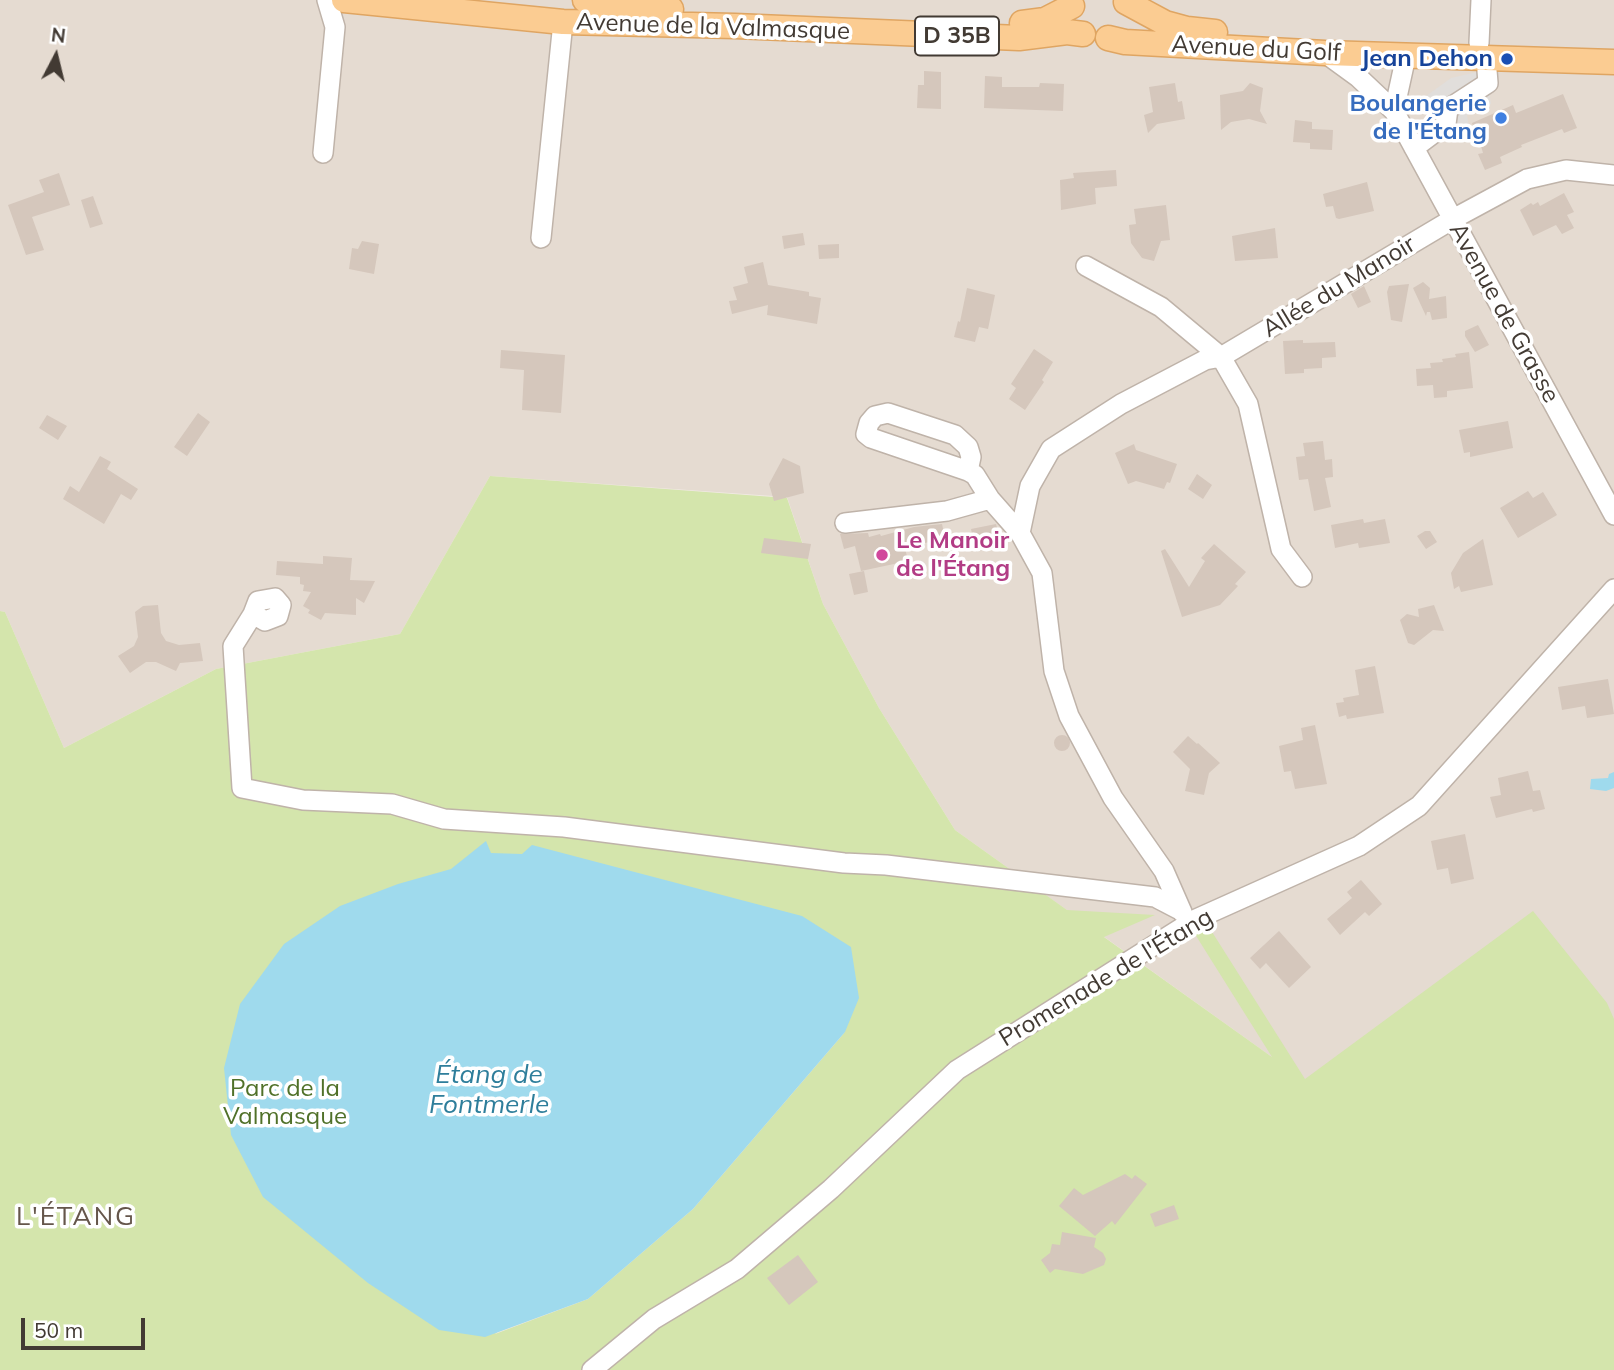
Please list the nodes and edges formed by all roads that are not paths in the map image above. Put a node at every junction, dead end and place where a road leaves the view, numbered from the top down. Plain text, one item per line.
1 (327, 0) edge
2 (344, 0) edge
3 (584, 0) edge
4 (1481, 0) edge
5 (1126, 1) edge
6 (1073, 3) edge
7 (564, 11) edge
8 (1083, 34) junction
9 (1108, 38) junction
10 (1371, 40) junction
11 (1614, 48) edge
12 (1482, 50) junction
13 (1325, 53) junction
14 (1406, 56) junction
15 (1614, 62) edge
16 (1394, 111) junction
17 (1414, 148) junction
18 (323, 153) dead end
19 (1614, 175) edge
20 (1453, 219) junction
21 (541, 238) dead end
22 (1086, 266) dead end
23 (1221, 357) junction
24 (968, 471) junction
25 (990, 499) junction
26 (1614, 515) edge
27 (845, 523) dead end
28 (1020, 533) junction
29 (1301, 577) dead end
30 (1614, 589) edge
31 (253, 614) dead end
32 (1187, 915) junction
33 (592, 1370) edge

1 - 18 street
2 - 7 main road, Avenue de la Valmasque / D 35B
3 - 6 main road, Avenue de la Valmasque / D 35B
4 - 12 street
5 - 9 main road
5 - 10 main road, Avenue du Golf
6 - 8 main road
7 - 8 main road, Avenue de la Valmasque / D 35B
7 - 21 street
8 - 9 main road, Avenue de la Valmasque
9 - 13 main road, Avenue du Golf
10 - 12 main road, Avenue du Golf
10 - 14 main road
11 - 12 main road, Avenue du Golf
12 - 14 main road, Avenue du Golf
12 - 15 main road, Avenue du Golf
12 - 17 street
13 - 14 main road, Avenue du Golf
13 - 16 street, Avenue de Grasse
14 - 16 street
16 - 17 street, Avenue de Grasse
17 - 20 street, Avenue de Grasse
19 - 20 street, Allée du Manoir
20 - 23 street, Allée du Manoir
20 - 26 street, Avenue de Grasse
22 - 23 street
23 - 28 street, Allée du Manoir
23 - 29 street
24 - 24 street
24 - 25 street
25 - 27 street
25 - 28 street
28 - 32 street
30 - 32 street, Promenade de l'Étang
31 - 32 street
32 - 33 street, Promenade de l'Étang

